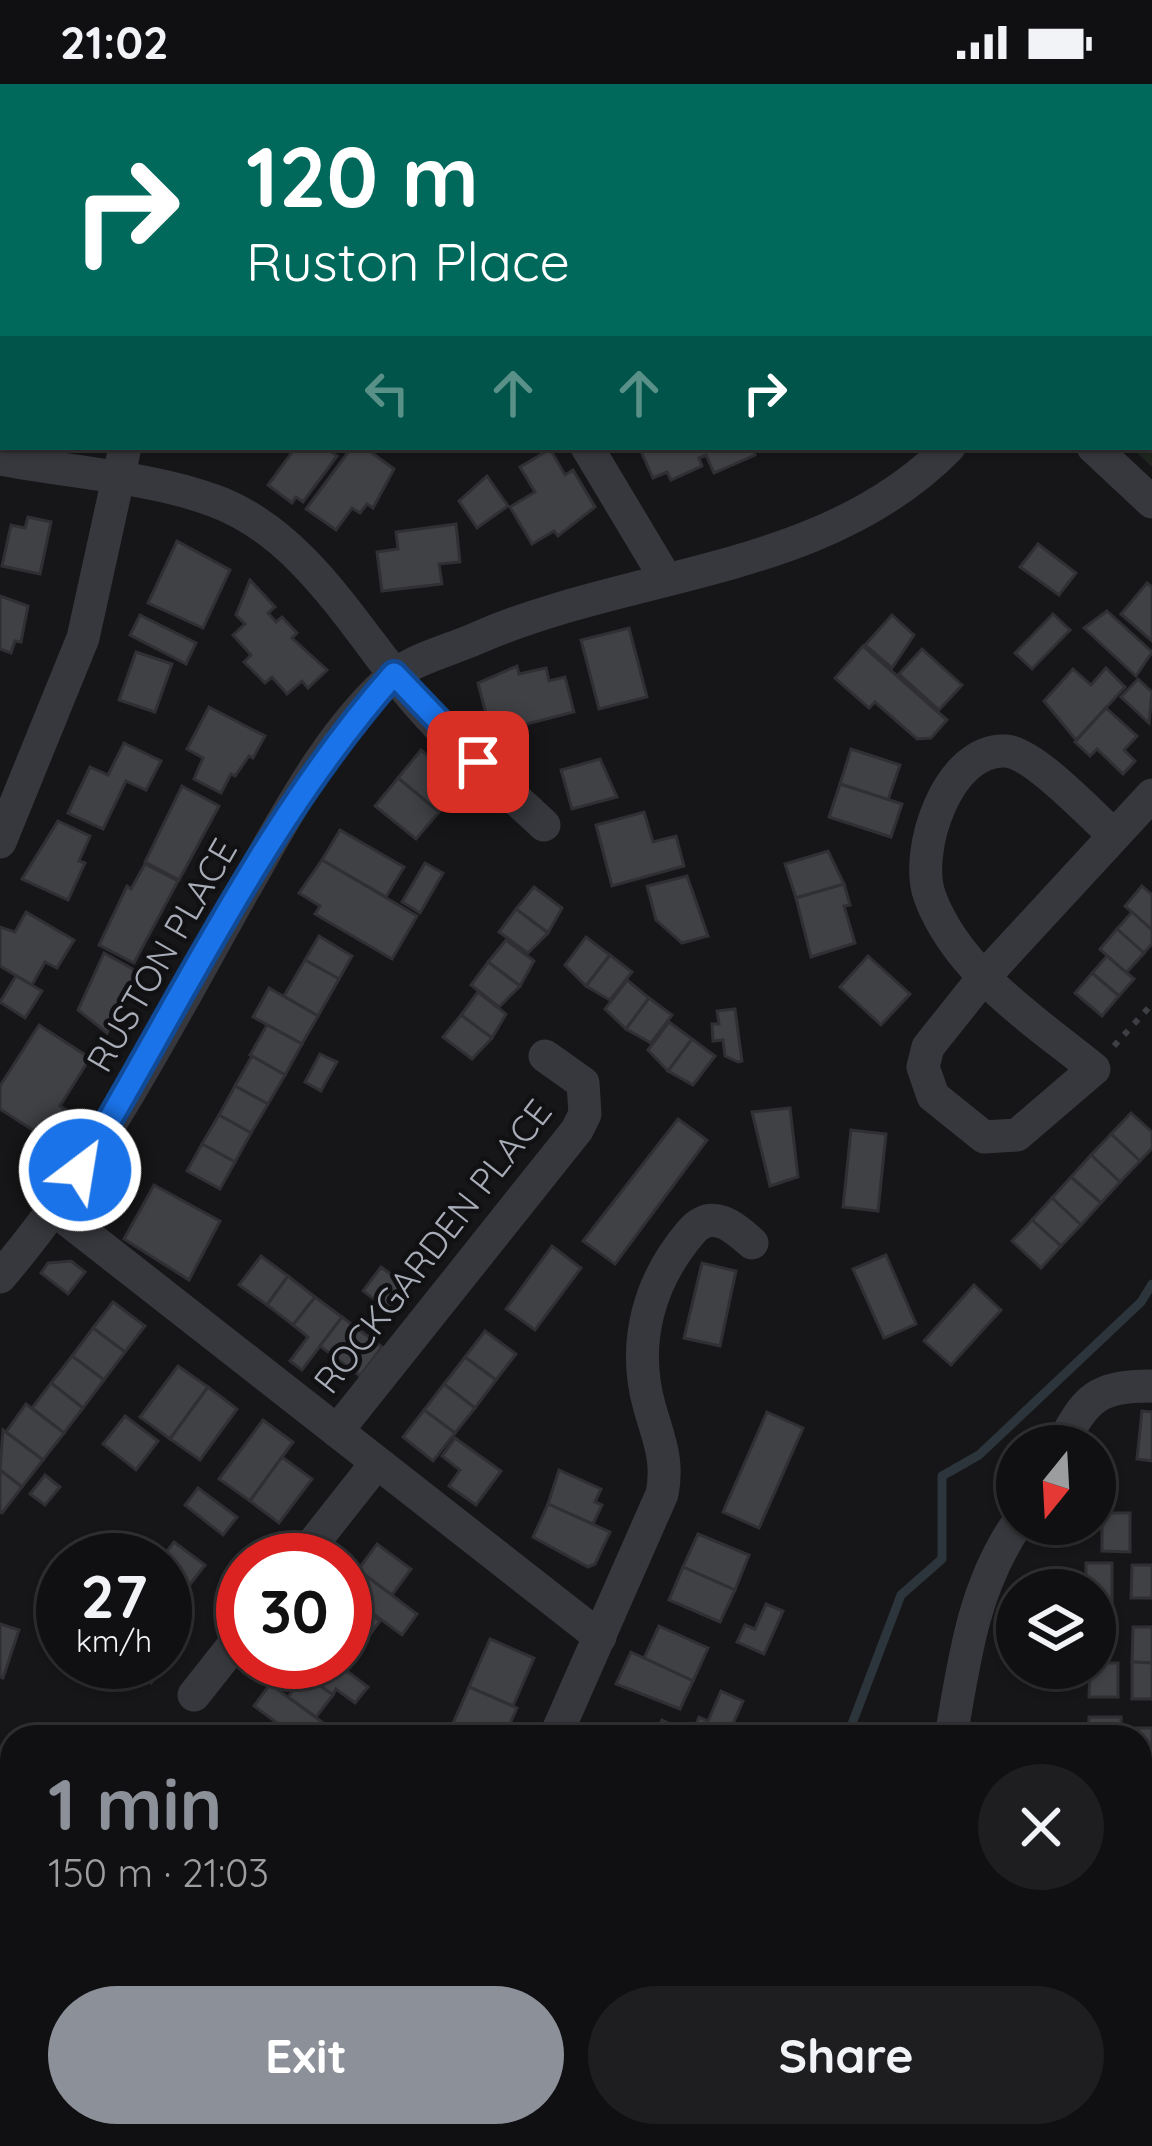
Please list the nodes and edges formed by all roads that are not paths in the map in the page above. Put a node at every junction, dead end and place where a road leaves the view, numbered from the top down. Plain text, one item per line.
1 (125, 450) edge
2 (589, 450) edge
3 (946, 450) edge
4 (1096, 450) edge
5 (0, 459) edge
6 (121, 482) junction
7 (1152, 502) edge
8 (666, 579) junction
9 (394, 674) junction
10 (1152, 795) edge
11 (544, 825) dead end
12 (1114, 835) junction
13 (0, 842) edge
14 (983, 978) junction
15 (545, 1056) dead end
16 (56, 1210) junction
17 (752, 1244) dead end
18 (0, 1277) edge
19 (1152, 1387) edge
20 (1075, 1425) edge
21 (338, 1431) junction
22 (375, 1465) junction
23 (321, 1533) edge
24 (1003, 1545) edge
25 (600, 1637) junction
26 (216, 1667) edge
27 (194, 1695) dead end
28 (560, 1725) edge
29 (953, 1725) edge

1 - 6 street
2 - 8 street
3 - 8 street, RUSTON PLACE
4 - 7 street
5 - 6 street
6 - 9 street
6 - 13 street
8 - 9 street, RUSTON PLACE
9 - 11 street
9 - 16 street, RUSTON PLACE
10 - 12 street
12 - 14 street
12 - 14 street
14 - 14 street
15 - 21 street, ROCKGARDEN PLACE
16 - 18 street, RUSTON PLACE
16 - 21 street
17 - 25 street
19 - 20 street
21 - 22 street
22 - 23 street
22 - 25 street
24 - 29 street
25 - 28 street
26 - 27 street

